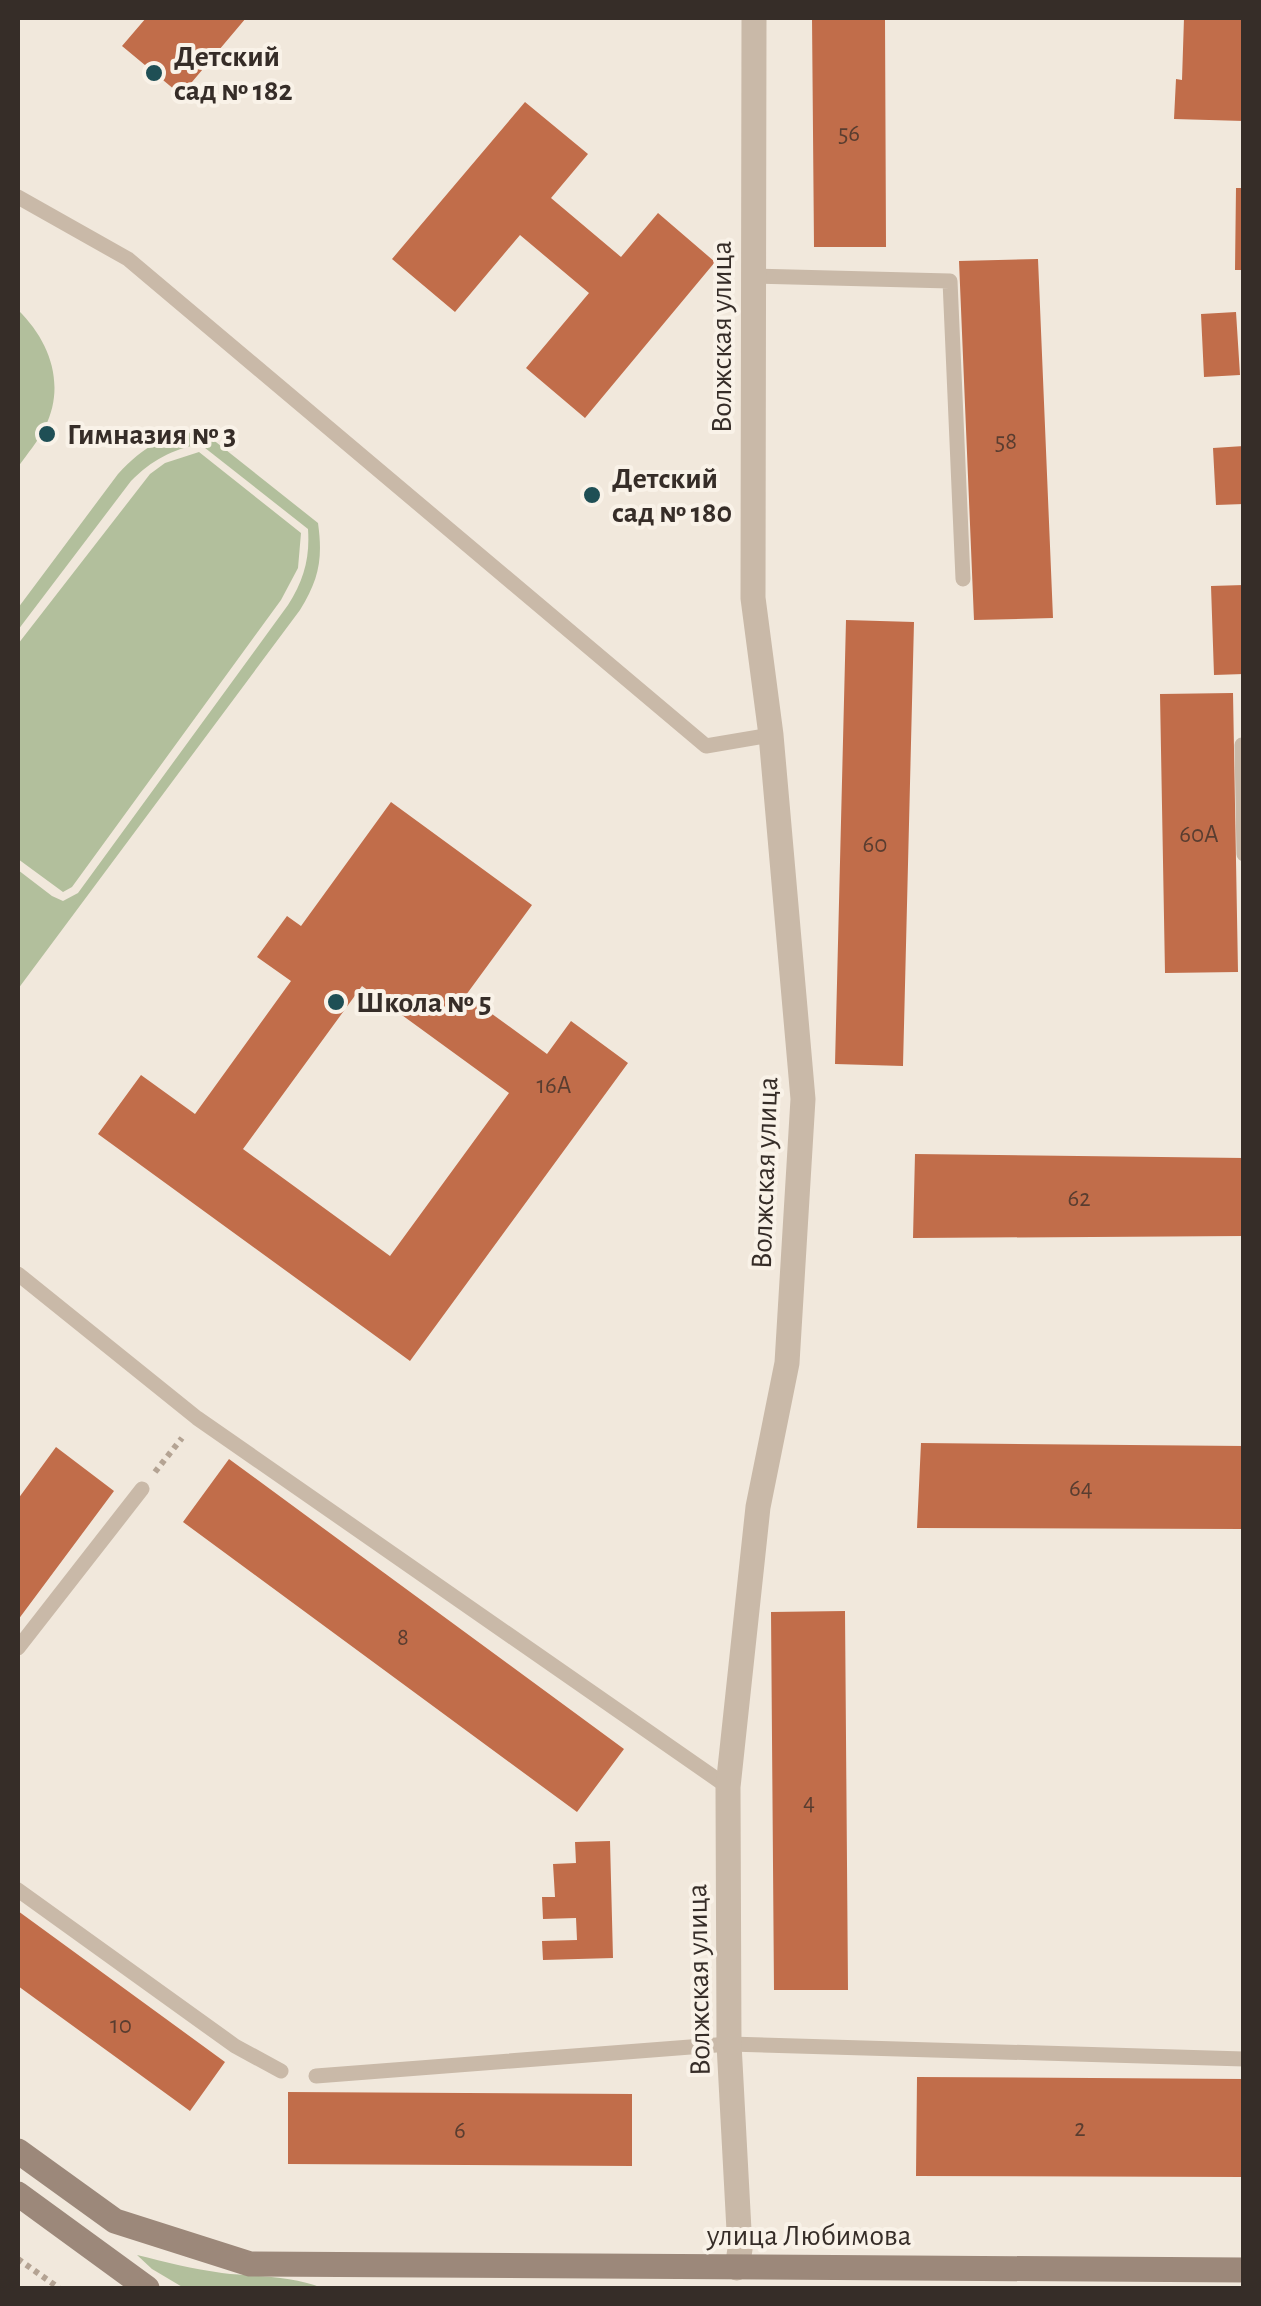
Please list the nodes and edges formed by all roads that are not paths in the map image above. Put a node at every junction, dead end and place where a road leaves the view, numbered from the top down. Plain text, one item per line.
1 (754, 18) edge
2 (18, 197) edge
3 (754, 276) junction
4 (962, 579) dead end
5 (771, 735) junction
6 (1242, 746) edge
7 (1244, 854) edge
8 (18, 1274) edge
9 (142, 1488) road end
10 (18, 1648) edge
11 (728, 1786) junction
12 (18, 1890) edge
13 (729, 2044) junction
14 (1244, 2059) edge
15 (281, 2071) dead end
16 (316, 2076) dead end
17 (18, 2151) edge
18 (18, 2194) edge
19 (737, 2268) junction
20 (1244, 2270) edge
21 (375, 2276) edge
22 (147, 2288) edge

1 - 3 street, Волжская улица
2 - 5 lane
3 - 4 lane
3 - 5 street, Волжская улица
5 - 11 street, Волжская улица
6 - 7 lane
8 - 11 lane
9 - 10 lane
11 - 13 street, Волжская улица
12 - 15 lane
13 - 14 lane
13 - 16 lane
13 - 19 street, Волжская улица
17 - 21 main road, улица Любимова
18 - 22 main road
19 - 20 main road, улица Любимова
19 - 21 main road, улица Любимова

